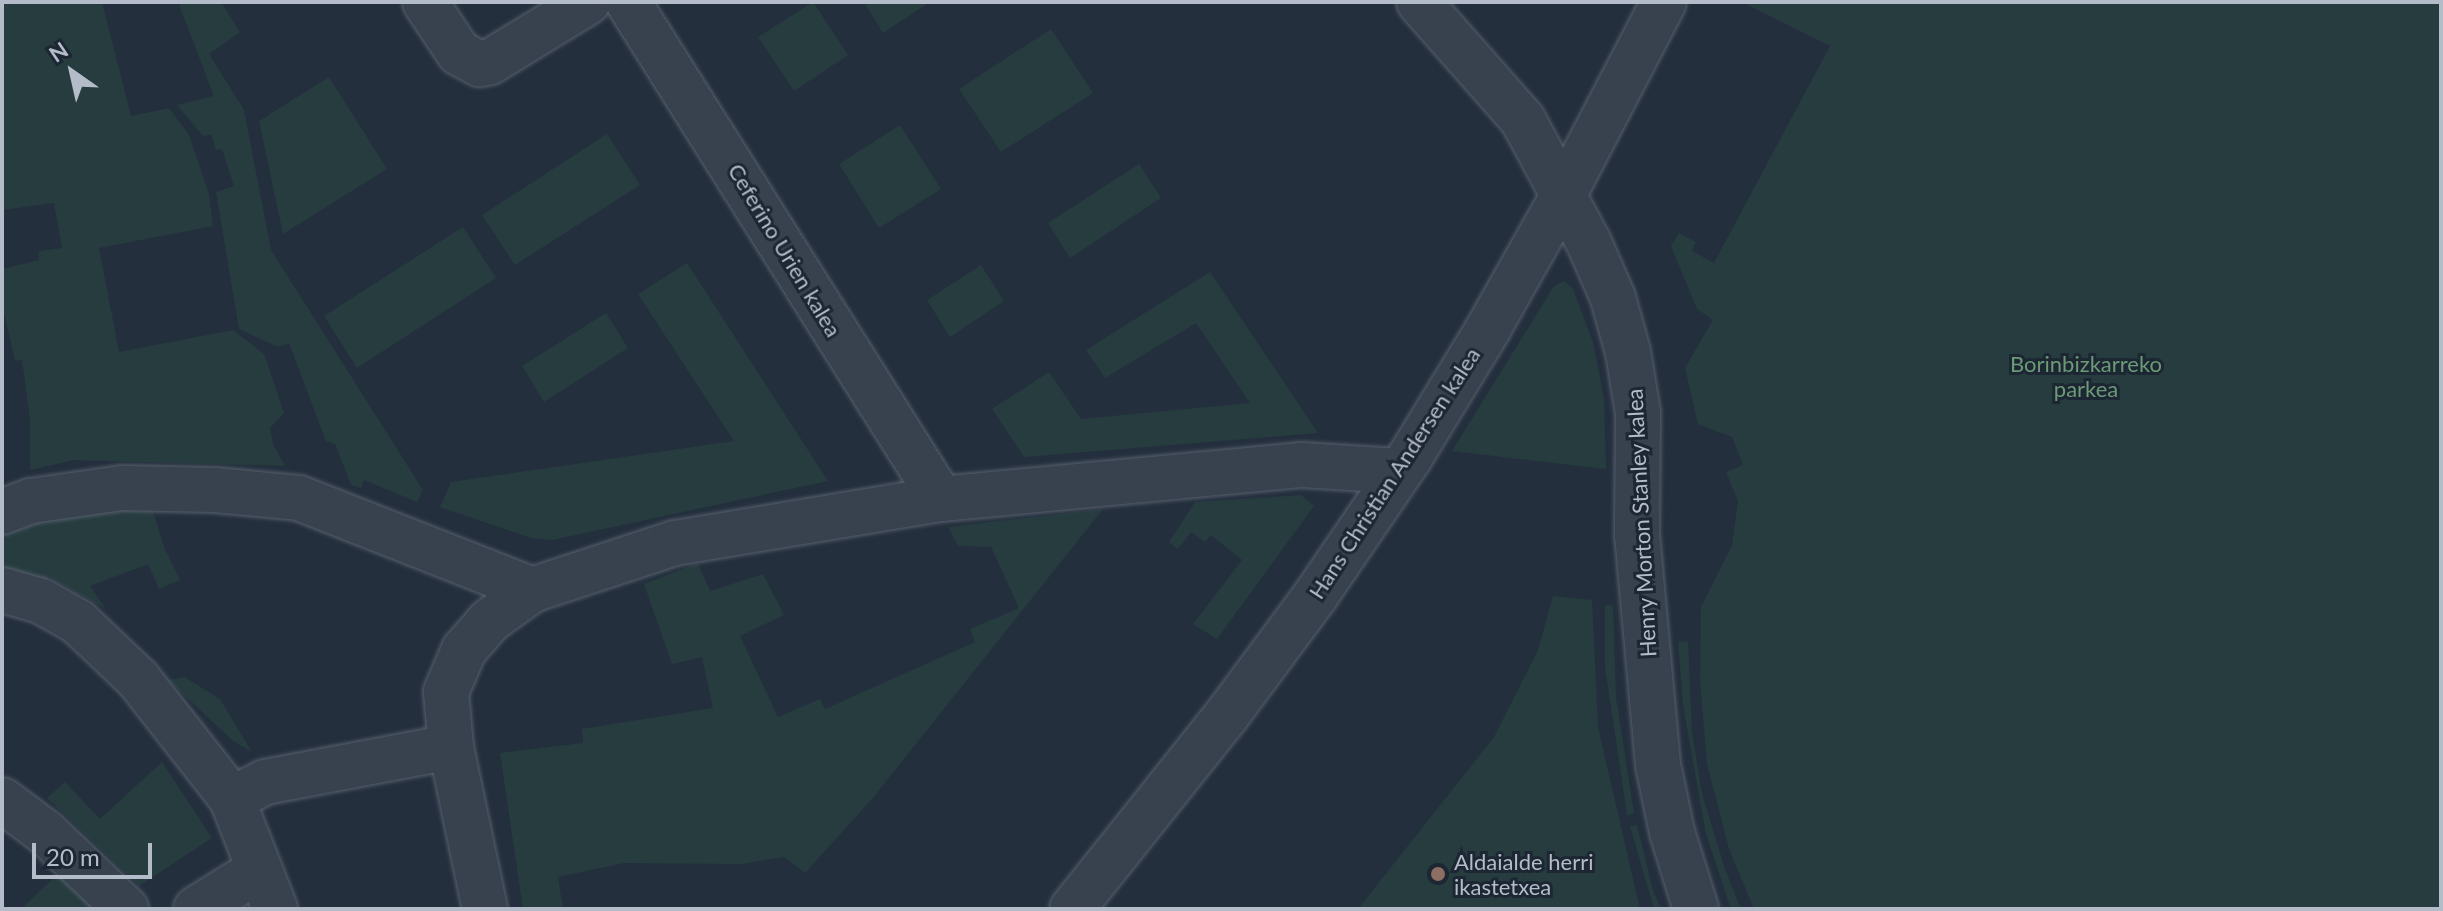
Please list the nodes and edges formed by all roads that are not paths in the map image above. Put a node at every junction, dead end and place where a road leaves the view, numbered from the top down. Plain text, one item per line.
1 (425, 2) edge
2 (588, 2) edge
3 (628, 2) edge
4 (1419, 2) edge
5 (1664, 2) edge
6 (1564, 194) junction
7 (1399, 471) junction
8 (941, 499) junction
9 (2, 512) edge
10 (2, 590) edge
11 (532, 590) junction
12 (451, 747) junction
13 (232, 799) junction
14 (2, 800) edge
15 (267, 890) edge
16 (126, 909) edge
17 (196, 909) edge
18 (485, 909) edge
19 (1072, 909) edge
20 (1696, 909) edge

1 - 2 street
3 - 8 street, Ceferino Urien kalea
4 - 6 street, Henry Morton Stanley kalea
5 - 6 street, Hans Christian Andersen kalea
6 - 7 street, Hans Christian Andersen kalea
6 - 20 street, Henry Morton Stanley kalea
7 - 8 street
7 - 19 street, Hans Christian Andersen kalea
8 - 11 street
9 - 11 street
10 - 13 street
11 - 12 street
12 - 13 street
12 - 18 street
13 - 15 street
14 - 16 street
15 - 17 street

